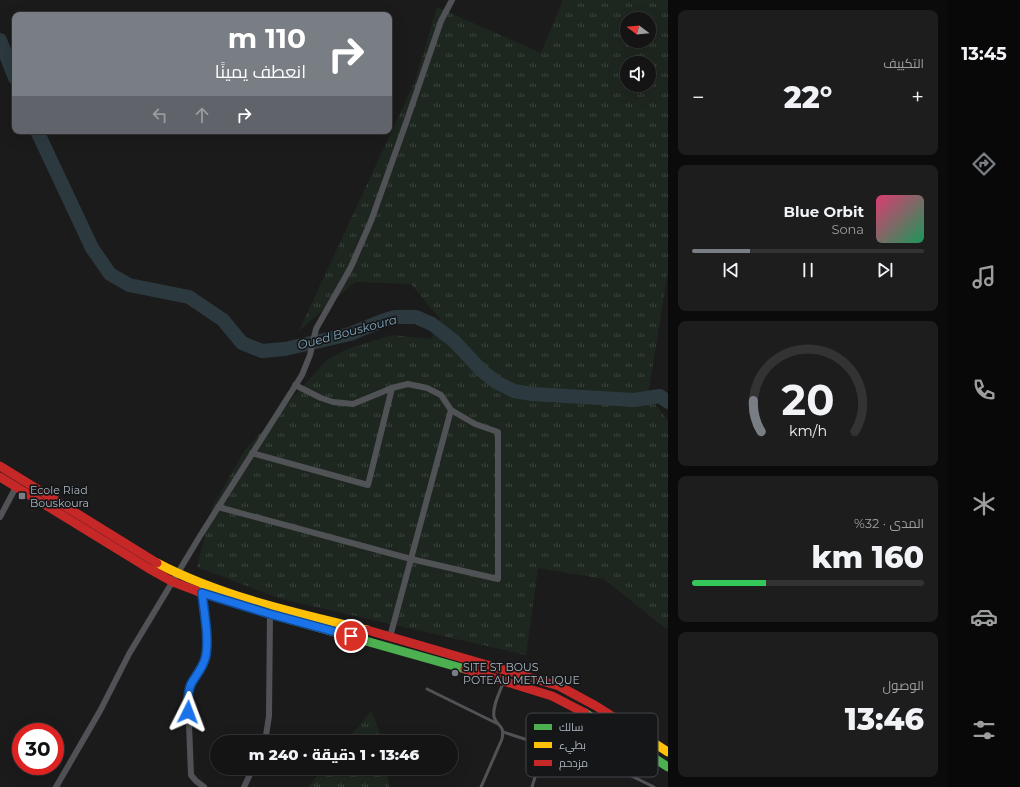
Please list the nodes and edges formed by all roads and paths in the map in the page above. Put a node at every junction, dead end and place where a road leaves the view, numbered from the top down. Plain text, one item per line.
1 (452, 0) edge
2 (295, 385) junction
3 (392, 388) junction
4 (451, 410) junction
5 (252, 453) junction
6 (0, 466) edge
7 (0, 477) edge
8 (16, 487) junction
9 (218, 507) junction
10 (0, 517) edge
11 (411, 559) junction
12 (175, 578) junction
13 (202, 593) junction
14 (270, 614) junction
15 (390, 637) junction
16 (503, 681) junction
17 (427, 689) dead end
18 (585, 713) edge
19 (607, 713) edge
20 (500, 724) junction
21 (503, 732) junction
22 (266, 735) edge
23 (526, 739) edge
24 (658, 746) edge
25 (668, 752) edge
26 (658, 760) edge
27 (668, 767) edge
28 (250, 775) edge
29 (535, 777) edge
30 (634, 777) edge
31 (56, 787) edge
32 (204, 787) edge
33 (244, 787) edge
34 (481, 787) edge
35 (532, 787) edge
36 (654, 787) edge

1 - 2 street
2 - 3 street
2 - 5 street
3 - 4 street
3 - 5 street
4 - 11 street
4 - 11 street
5 - 9 street
6 - 12 street
7 - 8 street
8 - 10 street
8 - 12 street
9 - 11 street
9 - 12 street
11 - 15 street
12 - 13 street
12 - 15 street
12 - 31 street
13 - 14 street
13 - 32 street
14 - 16 street
14 - 22 street
15 - 19 street
16 - 18 street
16 - 20 lane
17 - 20 lane
20 - 21 lane
21 - 23 lane
21 - 34 lane
24 - 25 street
26 - 27 street
28 - 33 street
29 - 35 lane
30 - 36 lane

